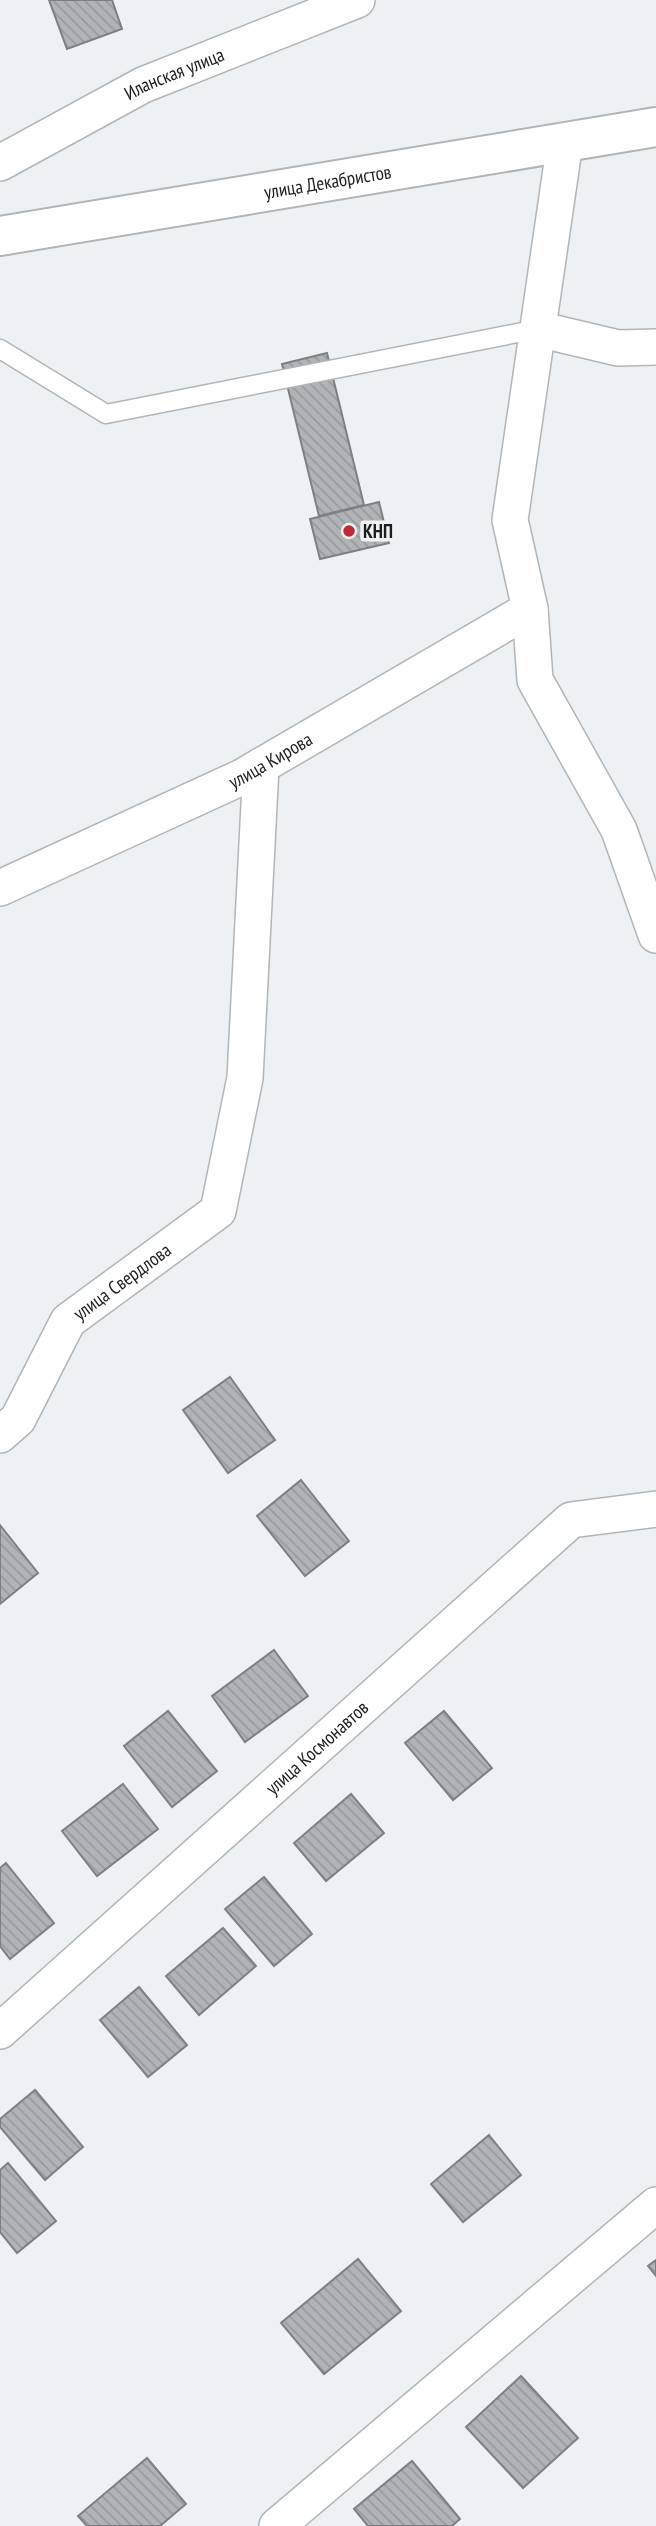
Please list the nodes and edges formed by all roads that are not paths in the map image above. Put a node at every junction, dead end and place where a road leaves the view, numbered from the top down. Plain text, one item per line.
1 (357, 0) edge
2 (656, 127) edge
3 (565, 142) junction
4 (0, 163) edge
5 (0, 236) edge
6 (538, 329) junction
7 (656, 347) edge
8 (0, 349) edge
9 (530, 609) junction
10 (261, 766) junction
11 (0, 888) edge
12 (656, 935) edge
13 (0, 1435) edge
14 (656, 1509) edge
15 (0, 2031) edge
16 (656, 2205) edge
17 (277, 2526) edge

1 - 4 street, Иланская улица
2 - 3 main road, улица Декабристов
3 - 5 main road, улица Декабристов
3 - 6 street
6 - 7 street
6 - 8 lane
6 - 9 street
9 - 10 street, улица Кирова
9 - 12 street
10 - 11 street, улица Кирова
10 - 13 street, улица Свердлова
14 - 15 street, улица Космонавтов
16 - 17 street

